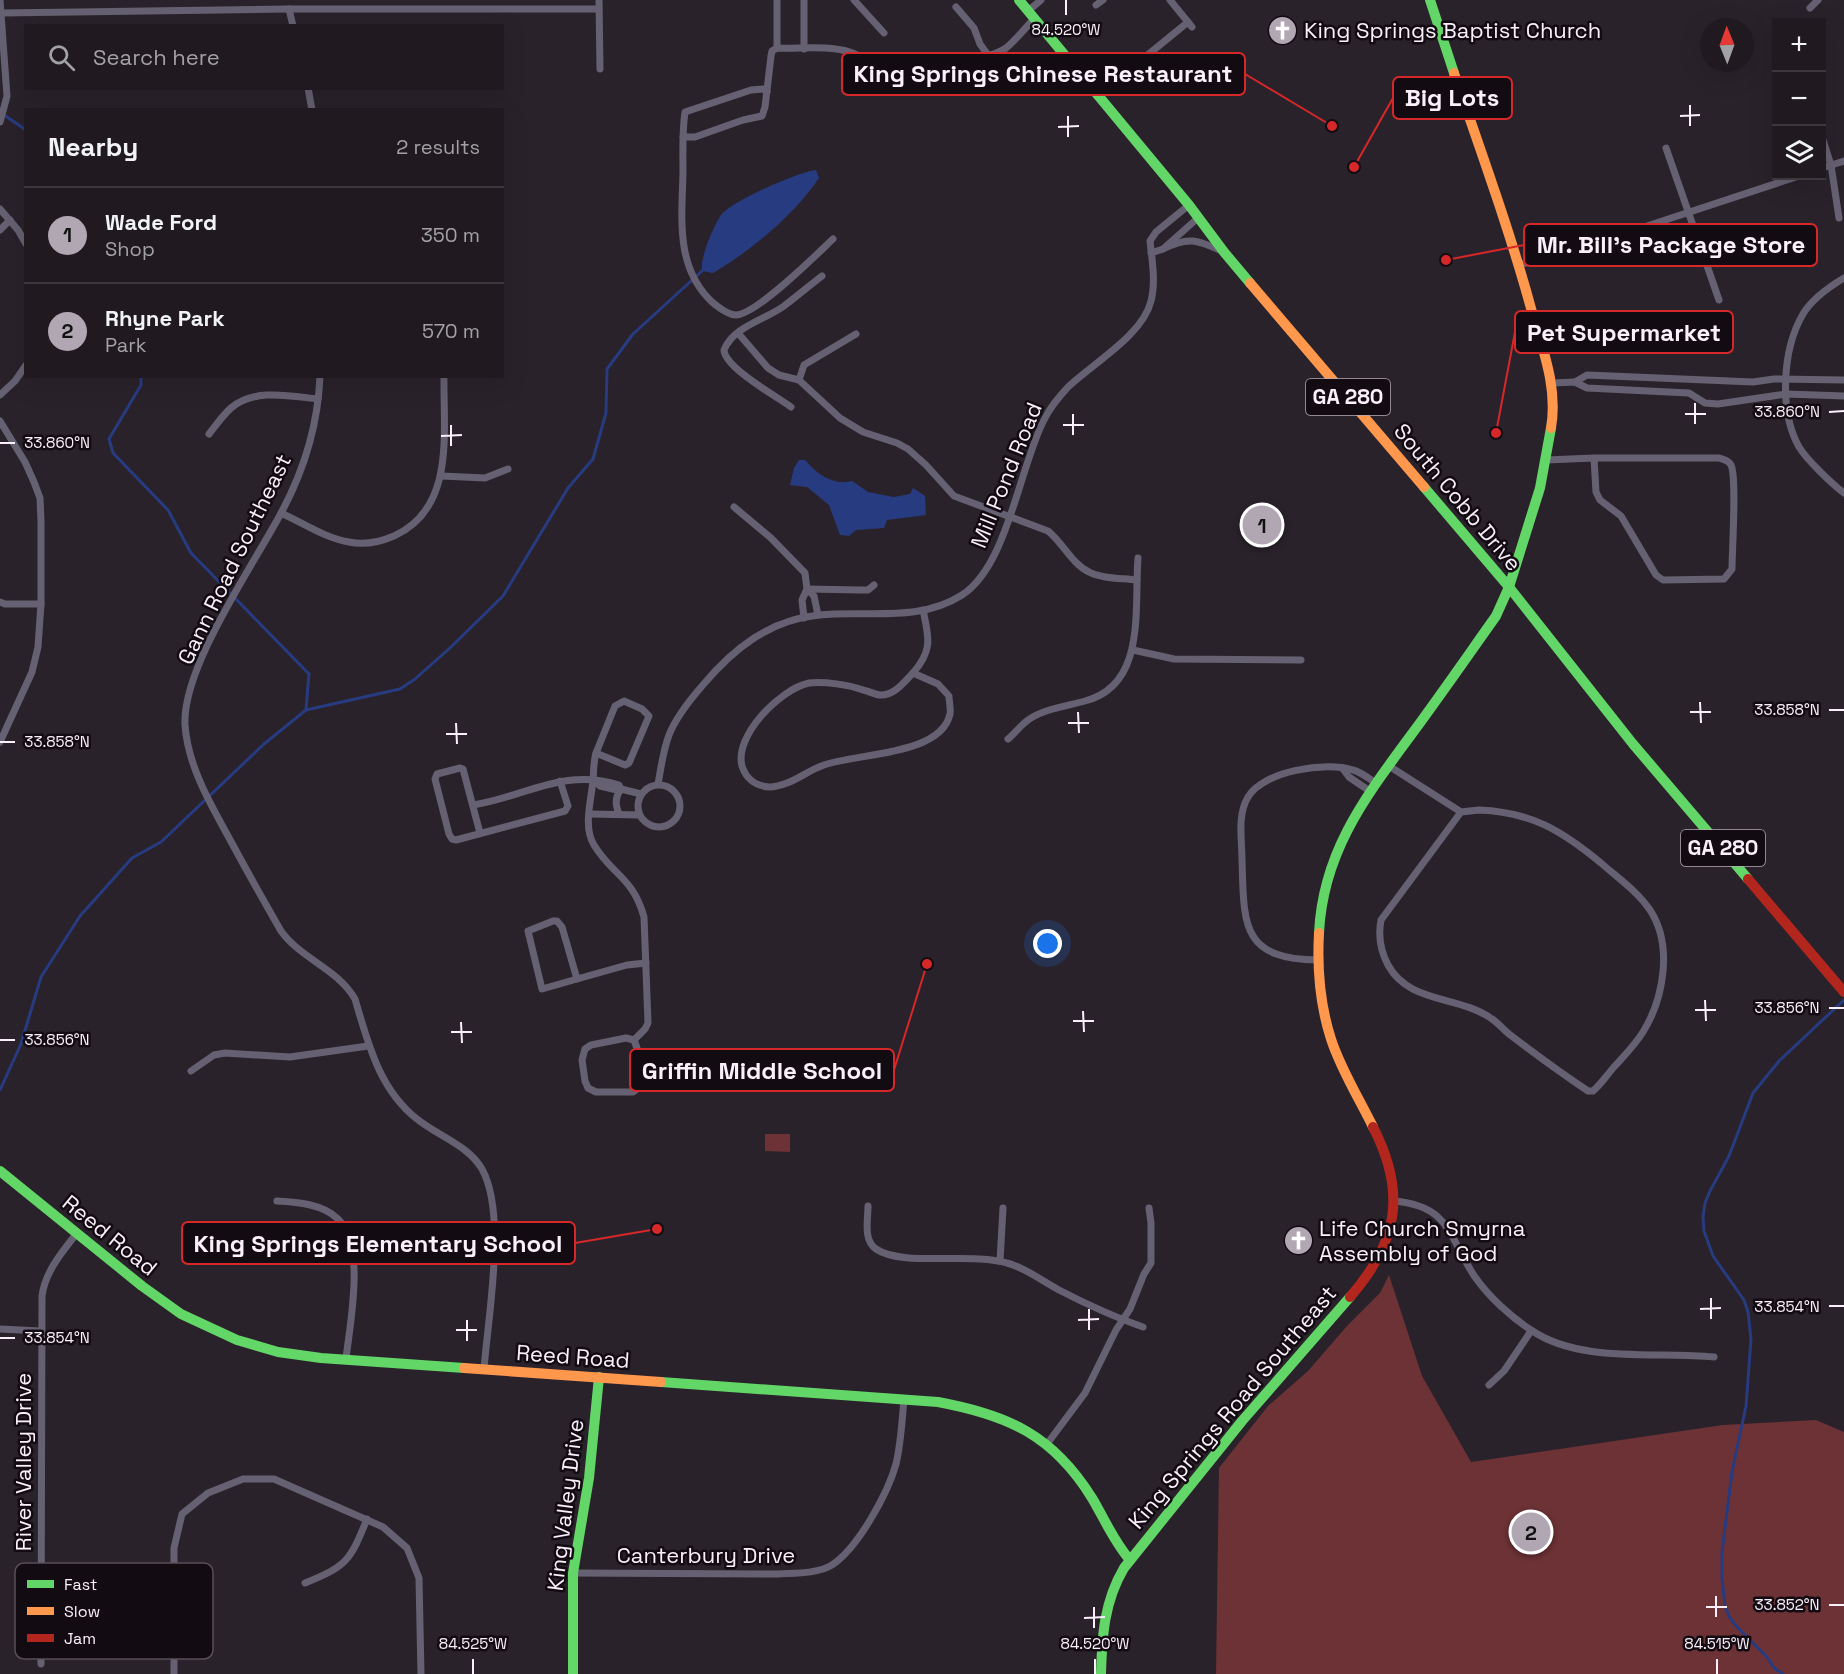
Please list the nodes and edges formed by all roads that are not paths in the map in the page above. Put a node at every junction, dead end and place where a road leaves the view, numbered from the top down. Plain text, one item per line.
1 (0, 0) edge
2 (184, 0) edge
3 (456, 0) edge
4 (599, 0) edge
5 (777, 0) edge
6 (804, 0) edge
7 (854, 0) edge
8 (1019, 0) edge
9 (1041, 0) edge
10 (1103, 0) edge
11 (1170, 0) edge
12 (1430, 0) edge
13 (1818, 0) edge
14 (1096, 5) dead end
15 (956, 7) dead end
16 (1810, 8) dead end
17 (289, 9) junction
18 (455, 9) junction
19 (599, 9) junction
20 (185, 10) junction
21 (2, 13) junction
22 (1031, 15) junction
23 (293, 24) edge
24 (884, 33) dead end
25 (777, 48) junction
26 (804, 49) junction
27 (988, 55) junction
28 (1139, 62) dead end
29 (600, 69) dead end
30 (308, 90) edge
31 (767, 92) junction
32 (312, 108) edge
33 (0, 122) edge
34 (683, 137) junction
35 (1666, 148) dead end
36 (1826, 151) edge
37 (1844, 161) edge
38 (1831, 165) junction
39 (1826, 166) edge
40 (1787, 180) edge
41 (1189, 205) junction
42 (0, 209) edge
43 (1688, 212) junction
44 (1199, 217) junction
45 (1839, 218) dead end
46 (10, 220) junction
47 (0, 230) edge
48 (833, 239) dead end
49 (24, 240) edge
50 (1163, 249) junction
51 (1224, 252) junction
52 (1152, 253) junction
53 (1519, 265) junction
54 (822, 276) dead end
55 (1844, 278) edge
56 (1719, 300) dead end
57 (738, 333) junction
58 (856, 334) dead end
59 (24, 368) edge
60 (320, 378) edge
61 (444, 378) edge
62 (1648, 378) junction
63 (1786, 378) junction
64 (799, 380) junction
65 (1844, 380) edge
66 (1552, 382) junction
67 (1575, 382) junction
68 (1647, 391) junction
69 (1786, 394) junction
70 (0, 395) edge
71 (1844, 396) edge
72 (318, 399) junction
73 (791, 406) dead end
74 (0, 421) edge
75 (209, 434) dead end
76 (1594, 458) junction
77 (1546, 460) junction
78 (508, 469) dead end
79 (442, 476) junction
80 (1844, 493) edge
81 (734, 507) dead end
82 (281, 513) junction
83 (1009, 516) junction
84 (1138, 558) dead end
85 (1137, 579) junction
86 (874, 585) dead end
87 (1509, 587) junction
88 (807, 589) junction
89 (0, 602) edge
90 (41, 604) junction
91 (923, 610) junction
92 (818, 615) junction
93 (804, 618) junction
94 (1133, 650) junction
95 (1301, 660) dead end
96 (913, 673) junction
97 (1008, 739) dead end
98 (0, 742) edge
99 (596, 753) junction
100 (1389, 766) junction
101 (593, 779) junction
102 (560, 781) junction
103 (658, 784) junction
104 (1374, 788) junction
105 (621, 789) junction
106 (641, 794) junction
107 (473, 805) junction
108 (1461, 813) junction
109 (590, 814) junction
110 (619, 814) junction
111 (639, 815) junction
112 (480, 834) junction
113 (1318, 960) junction
114 (646, 963) junction
115 (577, 979) junction
116 (1844, 992) edge
117 (634, 1040) junction
118 (368, 1047) junction
119 (191, 1071) dead end
120 (0, 1171) edge
121 (277, 1200) dead end
122 (1395, 1201) junction
123 (868, 1206) dead end
124 (1003, 1208) dead end
125 (1149, 1208) dead end
126 (77, 1233) junction
127 (430, 1235) dead end
128 (353, 1247) junction
129 (1000, 1261) junction
130 (1123, 1320) junction
131 (1143, 1327) dead end
132 (0, 1329) edge
133 (40, 1331) junction
134 (1531, 1331) junction
135 (1714, 1357) dead end
136 (346, 1359) junction
137 (484, 1369) junction
138 (599, 1377) junction
139 (1489, 1385) dead end
140 (904, 1400) junction
141 (1047, 1444) junction
142 (367, 1520) junction
143 (1130, 1560) junction
144 (41, 1563) edge
145 (174, 1563) edge
146 (573, 1573) junction
147 (305, 1583) dead end
148 (41, 1659) edge
149 (41, 1664) dead end
150 (421, 1674) edge
151 (573, 1674) edge
152 (1101, 1674) edge

1 - 21 street
2 - 20 street
3 - 18 street
4 - 19 street
5 - 25 street
6 - 26 street
7 - 24 street
8 - 22 street, South Cobb Drive / GA 280
9 - 22 street
10 - 14 street
11 - 28 street
12 - 53 street, King Springs Road Southeast
13 - 16 street
15 - 27 street
17 - 18 street
17 - 20 street
17 - 23 street
18 - 19 street
19 - 29 street
20 - 21 street
21 - 33 street
22 - 27 street
22 - 41 street, South Cobb Drive / GA 280
25 - 26 street
25 - 31 street
26 - 27 street
30 - 32 street
31 - 34 street
31 - 34 street
34 - 48 street
35 - 43 street
36 - 38 street
37 - 38 street
38 - 39 street
38 - 45 street
40 - 43 street
41 - 44 street, South Cobb Drive / GA 280
41 - 52 street, Mill Pond Road
42 - 46 street
43 - 53 street
43 - 56 street
44 - 50 street
44 - 51 street, South Cobb Drive / GA 280
46 - 47 street
46 - 49 street
50 - 51 street
50 - 52 street
51 - 87 street, South Cobb Drive / GA 280
52 - 83 street, Mill Pond Road
53 - 66 street, King Springs Road Southeast
54 - 57 street
55 - 63 street
57 - 64 street
57 - 73 street
58 - 64 street
59 - 70 street
60 - 72 street, Gann Road Southeast
61 - 79 street
62 - 63 street
62 - 67 street
62 - 68 street
63 - 65 street
63 - 69 street
64 - 83 street
66 - 67 street
66 - 77 street, King Springs Road Southeast
67 - 68 street
68 - 69 street
69 - 71 street
69 - 80 street
72 - 75 street
72 - 82 street, Gann Road Southeast
74 - 90 street
76 - 76 street
76 - 77 street
77 - 87 street, King Springs Road Southeast
78 - 79 street
79 - 82 street
81 - 88 street
82 - 118 street, Gann Road Southeast
83 - 85 street
83 - 91 street, Mill Pond Road
84 - 85 street
85 - 94 street
86 - 88 street
87 - 100 street, King Springs Road Southeast
87 - 116 street, South Cobb Drive / GA 280
88 - 92 street
88 - 93 street
89 - 90 street
90 - 98 street
91 - 92 street, Mill Pond Road
91 - 96 street
92 - 93 street, Mill Pond Road
93 - 103 street, Mill Pond Road
94 - 95 street
94 - 97 street
96 - 96 street
99 - 99 street
99 - 101 street
100 - 104 street, King Springs Road Southeast
100 - 108 street
101 - 102 street
101 - 105 street
101 - 109 street
102 - 107 street
102 - 112 street
103 - 106 street
103 - 111 street
104 - 113 street, King Springs Road Southeast
104 - 113 street
105 - 106 street
105 - 110 street
106 - 111 street
107 - 112 street
107 - 112 street
108 - 108 street
109 - 110 street
109 - 114 street
110 - 111 street
113 - 122 street, King Springs Road Southeast
114 - 115 street
114 - 117 street
115 - 115 street
117 - 117 street
118 - 119 street
118 - 137 street, Gann Road Southeast
120 - 126 street, Reed Road
121 - 128 street
122 - 134 street
122 - 143 street, King Springs Road Southeast
123 - 129 street
124 - 129 street
125 - 130 street
126 - 133 street, River Valley Drive
126 - 136 street, Reed Road
127 - 128 street
128 - 136 street
129 - 130 street
130 - 131 street
130 - 141 street
132 - 133 street
133 - 144 street, River Valley Drive
134 - 135 street
134 - 139 street
136 - 137 street, Reed Road
137 - 138 street, Reed Road
138 - 140 street, Reed Road
138 - 146 street, King Valley Drive
140 - 141 street, Reed Road
140 - 146 street, Canterbury Drive
141 - 143 street, Reed Road
142 - 145 street
142 - 147 street
142 - 150 street
143 - 152 street, King Springs Road Southeast
146 - 151 street, King Valley Drive
148 - 149 street, River Valley Drive

